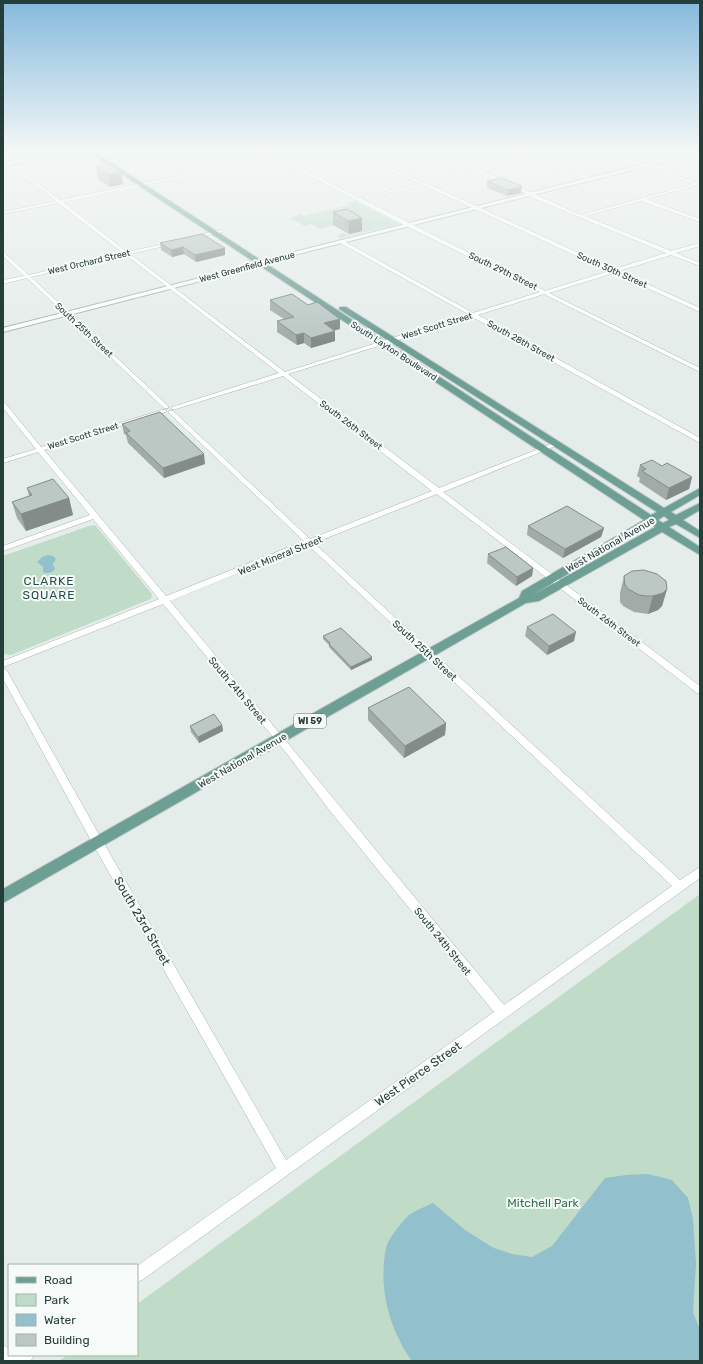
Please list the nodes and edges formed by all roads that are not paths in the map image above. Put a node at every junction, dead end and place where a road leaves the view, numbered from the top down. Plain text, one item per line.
1 (75, 214) edge
2 (186, 214) edge
3 (194, 214) edge
4 (386, 214) edge
5 (455, 214) edge
6 (484, 214) edge
7 (576, 214) edge
8 (589, 214) edge
9 (680, 214) edge
10 (581, 216) junction
11 (700, 221) edge
12 (408, 225) junction
13 (221, 231) junction
14 (214, 232) junction
15 (184, 240) edge
16 (176, 242) edge
17 (342, 242) junction
18 (700, 244) edge
19 (3, 253) edge
20 (126, 253) junction
21 (671, 253) junction
22 (263, 262) junction
23 (700, 265) edge
24 (613, 271) junction
25 (27, 276) junction
26 (3, 282) edge
27 (169, 287) junction
28 (545, 292) junction
29 (700, 310) edge
30 (66, 314) junction
31 (474, 315) junction
32 (3, 330) edge
33 (392, 340) junction
34 (381, 343) junction
35 (700, 370) edge
36 (283, 374) junction
37 (3, 404) edge
38 (169, 409) junction
39 (700, 441) edge
40 (556, 444) junction
41 (40, 449) junction
42 (544, 449) junction
43 (3, 461) edge
44 (437, 491) junction
45 (700, 491) edge
46 (700, 506) edge
47 (663, 512) junction
48 (95, 516) junction
49 (651, 520) junction
50 (673, 520) junction
51 (662, 527) junction
52 (700, 535) edge
53 (310, 543) junction
54 (3, 549) edge
55 (700, 552) edge
56 (551, 578) junction
57 (560, 585) junction
58 (165, 600) junction
59 (524, 600) junction
60 (429, 653) junction
61 (3, 664) edge
62 (3, 671) edge
63 (700, 691) edge
64 (280, 739) junction
65 (98, 843) junction
66 (700, 872) edge
67 (680, 887) junction
68 (3, 897) edge
69 (503, 1014) junction
70 (284, 1169) junction
71 (138, 1275) edge
72 (3, 1353) edge
73 (6, 1361) edge

1 - 20 street, South 26th Street
2 - 14 main road, South Layton Boulevard
3 - 13 main road, South Layton Boulevard
4 - 12 street, South 29th Street
5 - 12 main road, West Greenfield Avenue
6 - 24 street, South 30th Street
7 - 10 street
8 - 10 street
9 - 11 street
10 - 21 street
12 - 17 main road, West Greenfield Avenue
12 - 28 street, South 29th Street
13 - 14 street
13 - 22 main road, South Layton Boulevard
14 - 15 street
14 - 22 main road, South Layton Boulevard
16 - 20 street, West Orchard Street
17 - 22 main road, West Greenfield Avenue
17 - 31 street, South 28th Street
18 - 21 street, West Scott Street
19 - 25 street, South 25th Street
20 - 25 street, West Orchard Street
20 - 27 street, South 26th Street
21 - 23 street
21 - 24 street, West Scott Street
22 - 27 main road, West Greenfield Avenue
22 - 33 main road, South Layton Boulevard
22 - 34 main road, South Layton Boulevard
24 - 28 street, West Scott Street
24 - 29 street, South 30th Street
25 - 26 street, West Orchard Street
25 - 30 street, South 25th Street
27 - 30 main road, West Greenfield Avenue
27 - 36 street, South 26th Street
28 - 31 street, West Scott Street
28 - 35 street, South 29th Street
30 - 32 main road, West Greenfield Avenue
30 - 38 street, South 25th Street
31 - 33 street, West Scott Street
31 - 39 street, South 28th Street
33 - 34 street, West Scott Street
33 - 40 main road, South Layton Boulevard
34 - 36 street, West Scott Street
34 - 42 main road, South Layton Boulevard
36 - 38 street, West Scott Street
36 - 44 street, South 26th Street
37 - 41 street, South 24th Street
38 - 41 street, West Scott Street
38 - 53 street, South 25th Street
40 - 42 street, West Mineral Street
40 - 47 main road, South Layton Boulevard
41 - 43 street, West Scott Street
41 - 48 street, South 24th Street
42 - 44 street, West Mineral Street
42 - 49 main road, South Layton Boulevard
44 - 53 street, West Mineral Street
44 - 56 street, South 26th Street
45 - 47 main road, West National Avenue / WI 59
46 - 50 main road, West National Avenue / WI 59
47 - 49 main road, West National Avenue / WI 59
47 - 50 main road, South Layton Boulevard
48 - 54 street
48 - 58 street, South 24th Street
49 - 51 main road, South Layton Boulevard
49 - 56 main road, West National Avenue / WI 59
50 - 51 main road, West National Avenue / WI 59
50 - 52 main road, South Layton Boulevard
51 - 55 main road, South Layton Boulevard
51 - 57 main road, West National Avenue / WI 59
53 - 58 street, West Mineral Street
53 - 60 street, South 25th Street
56 - 57 street, South 26th Street
56 - 59 main road, West National Avenue / WI 59
57 - 59 main road, West National Avenue / WI 59
57 - 63 street, South 26th Street
58 - 61 street, West Mineral Street
58 - 64 street, South 24th Street
59 - 60 main road, West National Avenue / WI 59
60 - 64 main road, West National Avenue / WI 59
60 - 67 street, South 25th Street
62 - 65 street, South 23rd Street
64 - 65 main road, West National Avenue / WI 59
64 - 69 street, South 24th Street
65 - 68 main road, West National Avenue / WI 59
65 - 70 street, South 23rd Street
66 - 67 street, West Pierce Street
67 - 69 street, West Pierce Street
69 - 70 street, West Pierce Street
70 - 71 street, West Pierce Street
72 - 73 street

